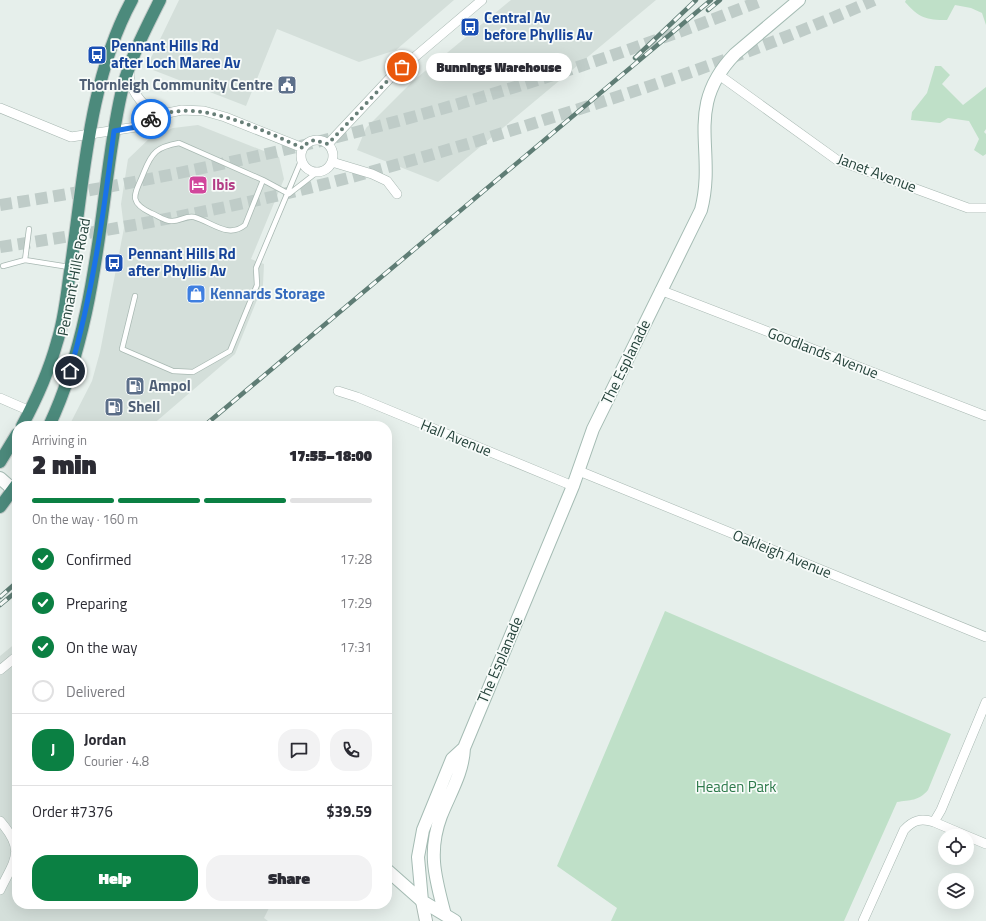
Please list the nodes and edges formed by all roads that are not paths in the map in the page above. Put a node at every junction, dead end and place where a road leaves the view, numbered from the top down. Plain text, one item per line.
1 (132, 0) edge
2 (160, 0) edge
3 (482, 0) edge
4 (799, 0) edge
5 (129, 70) junction
6 (718, 75) junction
7 (0, 108) edge
8 (158, 115) junction
9 (114, 131) junction
10 (90, 134) junction
11 (328, 144) junction
12 (303, 148) junction
13 (301, 161) junction
14 (332, 162) junction
15 (316, 173) junction
16 (263, 180) junction
17 (289, 194) junction
18 (397, 194) dead end
19 (986, 208) edge
20 (29, 229) dead end
21 (25, 260) junction
22 (3, 266) dead end
23 (71, 267) junction
24 (660, 290) junction
25 (135, 296) dead end
26 (338, 391) dead end
27 (0, 398) edge
28 (30, 411) junction
29 (986, 416) edge
30 (25, 421) edge
31 (51, 421) edge
32 (12, 442) edge
33 (0, 462) edge
34 (579, 471) junction
35 (0, 478) edge
36 (12, 486) edge
37 (573, 486) junction
38 (12, 494) edge
39 (0, 507) edge
40 (986, 637) edge
41 (12, 660) edge
42 (0, 670) edge
43 (986, 702) edge
44 (464, 748) junction
45 (0, 821) edge
46 (934, 822) junction
47 (950, 829) edge
48 (12, 834) edge
49 (974, 839) edge
50 (986, 844) edge
51 (12, 867) edge
52 (433, 867) junction
53 (392, 874) edge
54 (0, 890) edge
55 (422, 901) junction
56 (447, 920) edge
57 (426, 921) edge
58 (863, 921) edge

1 - 10 highway, Pennant Hills Road
2 - 5 highway, Pennant Hills Road
3 - 11 street
4 - 6 main road, The Esplanade
5 - 8 street
5 - 9 highway, Pennant Hills Road
6 - 19 street, Janet Avenue
6 - 24 main road, The Esplanade
7 - 10 street
8 - 9 street
8 - 12 street
9 - 10 street
9 - 31 highway, Pennant Hills Road
10 - 23 highway, Pennant Hills Road
11 - 12 street
11 - 14 street
12 - 13 street
13 - 15 street
13 - 17 lane
14 - 15 street
14 - 18 street
15 - 17 lane
16 - 16 lane
16 - 17 lane
17 - 25 lane
20 - 21 lane
21 - 22 lane
21 - 23 lane
23 - 28 highway, Pennant Hills Road
24 - 29 street, Goodlands Avenue
24 - 34 main road, The Esplanade
26 - 37 street, Hall Avenue
27 - 28 street
28 - 30 highway, Pennant Hills Road
32 - 33 highway
34 - 37 main road, The Esplanade
34 - 40 street, Oakleigh Avenue
35 - 36 main road
37 - 44 main road, The Esplanade
38 - 39 highway
41 - 42 street
43 - 46 street
44 - 52 main road, The Esplanade
44 - 55 main road, The Esplanade
45 - 48 street
46 - 47 street
46 - 58 street
49 - 50 street
51 - 54 street
52 - 55 main road
52 - 56 main road, The Esplanade
53 - 55 main road
55 - 56 main road
55 - 57 main road, The Esplanade

